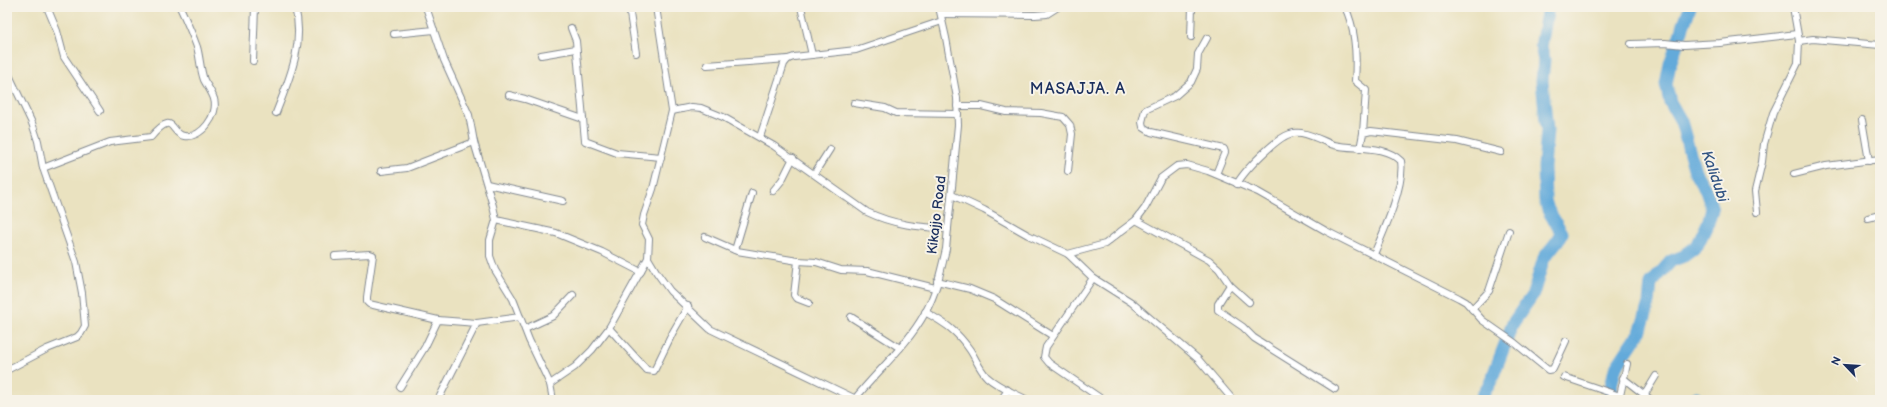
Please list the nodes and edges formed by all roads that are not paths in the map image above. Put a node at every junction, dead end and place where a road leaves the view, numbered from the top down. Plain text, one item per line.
1 (47, 7) edge
2 (180, 7) edge
3 (255, 7) edge
4 (295, 7) edge
5 (426, 7) edge
6 (629, 7) edge
7 (656, 7) edge
8 (802, 7) edge
9 (939, 7) edge
10 (1058, 7) edge
11 (1192, 7) edge
12 (1345, 7) edge
13 (1793, 7) edge
14 (942, 18) junction
15 (571, 28) dead end
16 (434, 30) junction
17 (394, 34) dead end
18 (1191, 37) dead end
19 (1798, 37) junction
20 (1207, 38) dead end
21 (1631, 44) dead end
22 (1880, 45) edge
23 (576, 49) junction
24 (636, 53) dead end
25 (541, 55) dead end
26 (812, 55) junction
27 (788, 59) junction
28 (253, 61) dead end
29 (707, 65) dead end
30 (7, 71) edge
31 (510, 95) dead end
32 (854, 103) dead end
33 (957, 106) junction
34 (100, 111) dead end
35 (672, 111) junction
36 (276, 113) dead end
37 (958, 114) junction
38 (583, 119) junction
39 (1862, 120) dead end
40 (1363, 133) junction
41 (760, 137) junction
42 (474, 142) junction
43 (830, 149) dead end
44 (1360, 149) junction
45 (1501, 152) dead end
46 (661, 157) junction
47 (793, 158) junction
48 (1880, 159) edge
49 (1869, 161) junction
50 (43, 168) junction
51 (1068, 170) dead end
52 (381, 171) dead end
53 (814, 174) junction
54 (1216, 174) junction
55 (1794, 174) dead end
56 (487, 184) junction
57 (1237, 184) junction
58 (773, 191) dead end
59 (752, 193) dead end
60 (952, 195) junction
61 (563, 201) dead end
62 (1757, 212) dead end
63 (1880, 215) edge
64 (1868, 218) dead end
65 (496, 220) junction
66 (1136, 220) junction
67 (948, 229) junction
68 (1509, 231) dead end
69 (705, 237) dead end
70 (735, 250) junction
71 (1068, 254) junction
72 (1374, 254) junction
73 (334, 256) dead end
74 (648, 258) junction
75 (798, 261) junction
76 (641, 272) junction
77 (1093, 278) junction
78 (937, 281) junction
79 (1230, 285) junction
80 (935, 288) junction
81 (573, 295) dead end
82 (1249, 302) dead end
83 (809, 304) dead end
84 (688, 306) junction
85 (1472, 309) junction
86 (926, 312) junction
87 (520, 317) junction
88 (851, 318) dead end
89 (438, 320) junction
90 (477, 323) junction
91 (609, 328) junction
92 (525, 329) junction
93 (1053, 336) junction
94 (1566, 341) dead end
95 (900, 348) junction
96 (1627, 364) dead end
97 (7, 370) edge
98 (1656, 376) dead end
99 (1564, 377) dead end
100 (1623, 378) junction
101 (550, 384) junction
102 (400, 387) dead end
103 (1335, 389) dead end
104 (1008, 390) junction
105 (1645, 394) junction
106 (1618, 397) edge
107 (438, 400) edge
108 (553, 400) edge
109 (856, 400) edge
110 (1001, 400) edge
111 (1027, 400) edge
112 (1103, 400) edge
113 (1233, 400) edge
114 (1651, 400) edge

1 - 34 street
2 - 50 street
3 - 28 street
4 - 36 street
5 - 16 street
6 - 24 street
7 - 35 street
8 - 26 street
9 - 14 street, Kikajjo Road
10 - 14 street
11 - 18 street
12 - 40 street
13 - 19 street
14 - 26 street
14 - 33 street, Kikajjo Road
15 - 23 street
16 - 17 street
16 - 42 street
19 - 21 street
19 - 22 street
19 - 62 street
20 - 54 street
23 - 25 street
23 - 38 street
26 - 27 street
27 - 29 street
27 - 41 street
30 - 50 street
31 - 38 street
32 - 37 street
33 - 37 street, Kikajjo Road
33 - 51 street
35 - 41 street
35 - 46 street
37 - 60 street, Kikajjo Road
38 - 46 street
39 - 49 street
40 - 44 street
40 - 45 street
41 - 47 street
42 - 52 street
42 - 56 street
43 - 53 street
44 - 57 street
44 - 72 street
46 - 74 street
47 - 53 street
47 - 58 street
48 - 49 street
49 - 55 street
50 - 97 street
53 - 67 street
54 - 57 street
54 - 66 street
56 - 61 street
56 - 65 street
57 - 72 street
59 - 70 street
60 - 67 street, Kikajjo Road
60 - 71 street
63 - 64 street
65 - 76 street
65 - 87 street
66 - 71 street
66 - 79 street
67 - 78 street, Kikajjo Road
68 - 85 street
69 - 70 street
70 - 75 street
71 - 77 street
72 - 85 street
73 - 89 street
74 - 76 street
74 - 84 street
75 - 80 street
75 - 83 street
76 - 91 street
77 - 93 street
77 - 113 street
78 - 80 street, Kikajjo Road
78 - 93 street
79 - 82 street
79 - 103 street
80 - 86 street, Kikajjo Road
81 - 92 street
84 - 91 street
84 - 109 street
85 - 94 street
86 - 95 street, Kikajjo Road
86 - 104 street
87 - 90 street
87 - 92 street
88 - 95 street
89 - 90 street
89 - 102 street
90 - 107 street
91 - 101 street
92 - 101 street
93 - 112 street
95 - 109 street, Kikajjo Road
96 - 100 street
98 - 105 street
99 - 106 street
100 - 105 street
100 - 106 street
101 - 108 street
104 - 110 street
104 - 111 street
105 - 114 street

